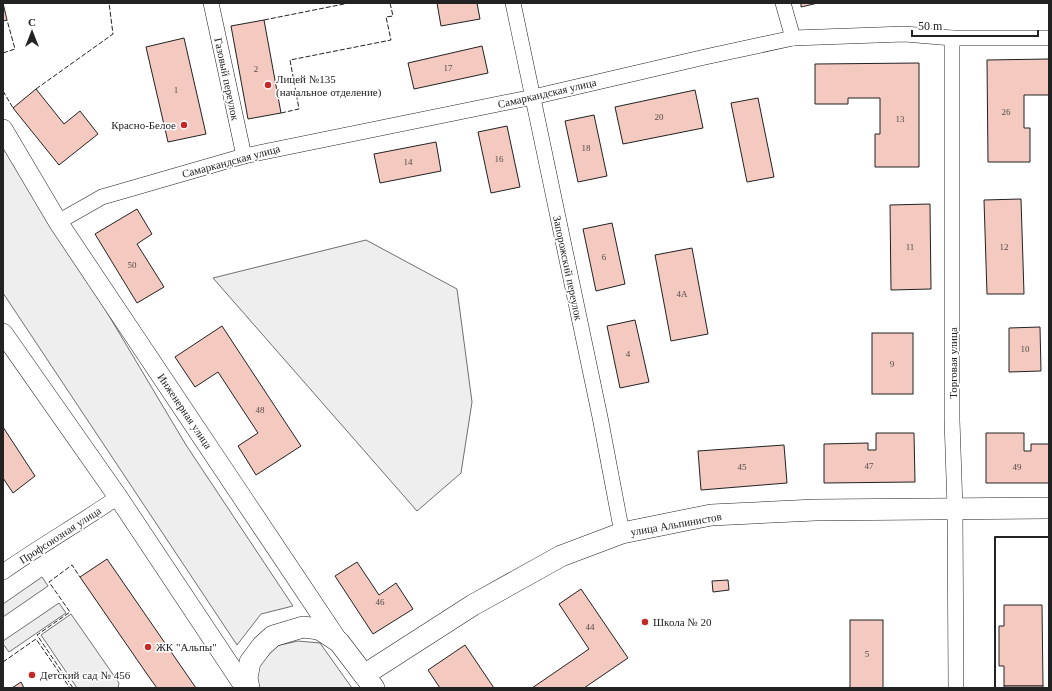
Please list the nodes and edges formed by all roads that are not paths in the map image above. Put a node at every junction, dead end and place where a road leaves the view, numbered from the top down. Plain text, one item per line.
1 (211, 3) edge
2 (513, 3) edge
3 (783, 3) edge
4 (792, 38) junction
5 (952, 38) junction
6 (1049, 38) edge
7 (533, 97) junction
8 (3, 129) edge
9 (244, 156) junction
10 (58, 222) junction
11 (3, 333) edge
12 (118, 497) junction
13 (955, 508) junction
14 (1049, 508) edge
15 (622, 533) junction
16 (3, 572) edge
17 (340, 642) junction
18 (369, 682) edge
19 (245, 688) edge
20 (249, 688) edge
21 (956, 688) edge

1 - 9 street, Газовый переулок
2 - 7 street, Запорожский переулок
3 - 4 street
4 - 5 street, Самаркандская улица
4 - 7 street, Самаркандская улица
5 - 6 street, Самаркандская улица
5 - 13 street, Торговая улица
7 - 9 street, Самаркандская улица
7 - 15 street, Запорожский переулок
8 - 10 street, Инженерная улица
9 - 10 street, Самаркандская улица
10 - 17 street, Инженерная улица
11 - 12 street
12 - 16 street, Профсоюзная улица
12 - 19 street
13 - 14 main road, улица Альпинистов
13 - 15 main road, улица Альпинистов
13 - 21 street, Торговая улица
15 - 18 main road, улица Альпинистов
17 - 18 main road, Инженерная улица
17 - 20 main road

